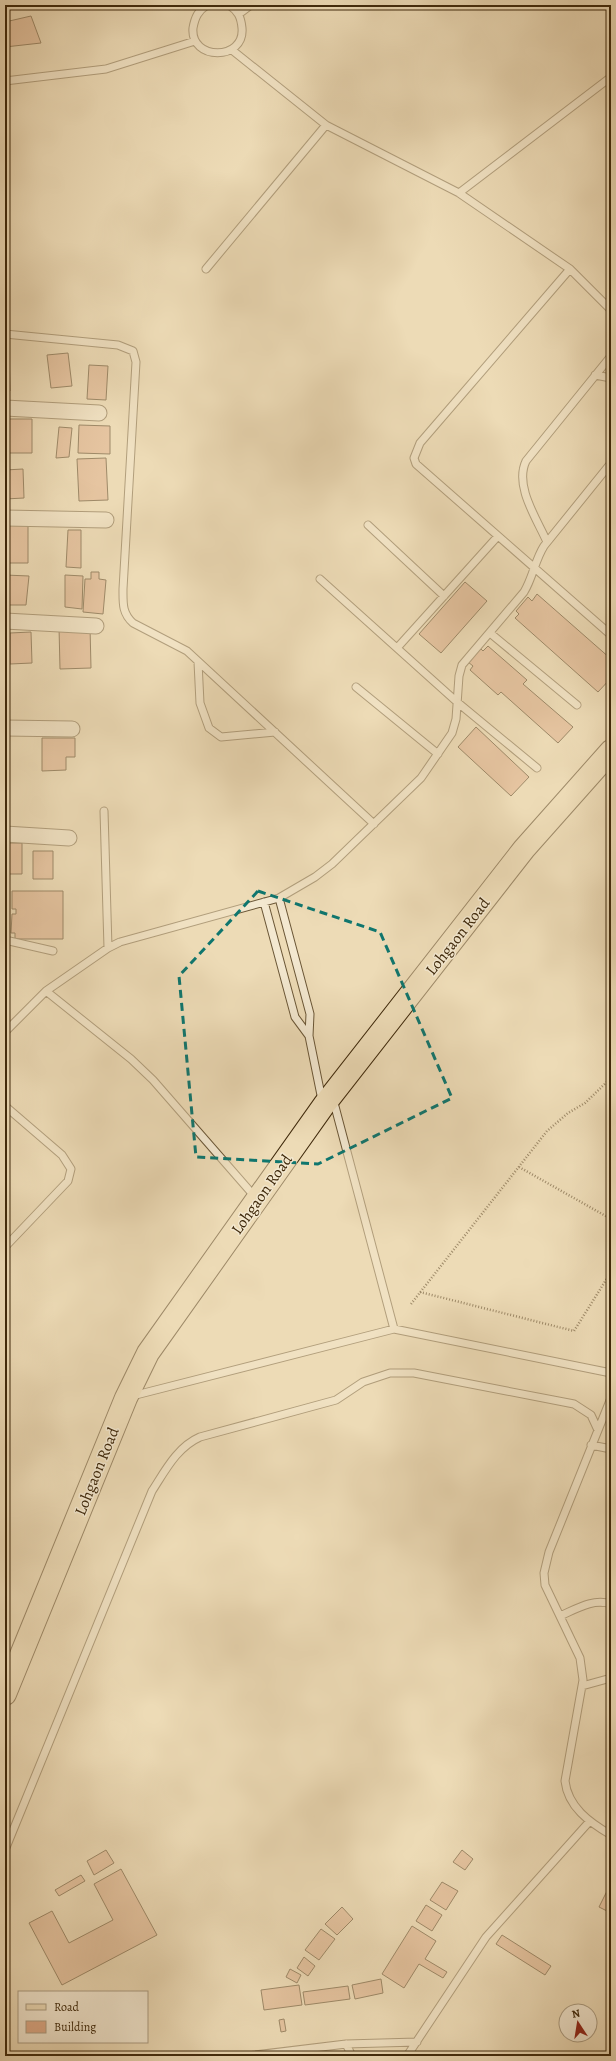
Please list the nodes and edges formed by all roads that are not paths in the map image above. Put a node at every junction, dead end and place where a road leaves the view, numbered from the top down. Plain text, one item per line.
1 (206, 5) edge
2 (229, 5) edge
3 (251, 5) edge
4 (239, 14) junction
5 (195, 42) junction
6 (232, 50) junction
7 (611, 77) edge
8 (5, 81) edge
9 (326, 125) junction
10 (459, 193) junction
11 (206, 269) dead end
12 (570, 269) junction
13 (611, 310) edge
14 (5, 334) edge
15 (611, 356) edge
16 (595, 375) junction
17 (611, 378) edge
18 (5, 408) edge
19 (99, 413) dead end
20 (611, 463) edge
21 (5, 518) edge
22 (106, 520) dead end
23 (368, 525) dead end
24 (498, 536) junction
25 (547, 542) junction
26 (534, 568) junction
27 (320, 579) dead end
28 (444, 596) junction
29 (5, 621) edge
30 (96, 626) dead end
31 (490, 633) junction
32 (611, 635) edge
33 (397, 648) junction
34 (198, 662) junction
35 (356, 687) dead end
36 (457, 702) junction
37 (577, 705) dead end
38 (5, 728) edge
39 (72, 729) dead end
40 (275, 732) junction
41 (611, 751) edge
42 (438, 754) junction
43 (536, 768) dead end
44 (104, 811) dead end
45 (374, 824) junction
46 (5, 834) edge
47 (69, 838) dead end
48 (279, 898) junction
49 (264, 902) junction
50 (5, 940) edge
51 (108, 948) junction
52 (53, 951) dead end
53 (46, 991) junction
54 (5, 1032) edge
55 (309, 1036) junction
56 (328, 1100) junction
57 (5, 1106) edge
58 (258, 1199) junction
59 (5, 1248) edge
60 (394, 1329) junction
61 (611, 1373) edge
62 (126, 1398) junction
63 (611, 1398) edge
64 (598, 1428) junction
65 (591, 1445) junction
66 (611, 1449) edge
67 (611, 1604) edge
68 (560, 1616) junction
69 (611, 1678) edge
70 (582, 1686) junction
71 (5, 1694) edge
72 (589, 1822) junction
73 (611, 1835) edge
74 (5, 1850) edge
75 (417, 2042) junction
76 (346, 2044) junction
77 (247, 2056) edge
78 (352, 2056) edge
79 (407, 2056) edge

1 - 5 lane
2 - 4 lane
3 - 4 lane
4 - 6 lane
5 - 6 lane
5 - 8 lane
6 - 9 lane
7 - 10 lane
9 - 10 lane
9 - 11 lane
10 - 12 lane
12 - 13 lane
12 - 24 lane
14 - 34 lane
15 - 16 lane
16 - 17 lane
16 - 25 lane
18 - 19 street
20 - 25 lane
21 - 22 street
23 - 28 lane
24 - 26 lane
24 - 28 lane
25 - 26 lane
26 - 31 lane
26 - 32 lane
27 - 33 lane
28 - 33 lane
29 - 30 street
31 - 36 lane
31 - 37 lane
33 - 36 lane
34 - 40 lane
34 - 40 lane
35 - 42 lane
36 - 42 lane
36 - 43 lane
38 - 39 street
40 - 45 lane
41 - 56 main road, Lohgaon Road
42 - 45 lane
44 - 51 lane
45 - 48 lane
46 - 47 street
48 - 49 lane
48 - 55 lane
49 - 51 lane
49 - 55 lane
50 - 52 lane
51 - 53 lane
53 - 54 lane
53 - 58 lane
55 - 56 lane
56 - 58 main road, Lohgaon Road
56 - 60 lane
57 - 59 lane
58 - 62 main road, Lohgaon Road
60 - 61 lane
60 - 62 lane
62 - 71 main road, Lohgaon Road
63 - 64 lane
64 - 65 lane
64 - 74 lane
65 - 66 lane
65 - 68 lane
67 - 68 lane
68 - 70 lane
69 - 70 lane
70 - 72 lane
72 - 73 lane
72 - 75 lane
75 - 76 lane
75 - 79 lane
76 - 77 lane
76 - 78 lane

